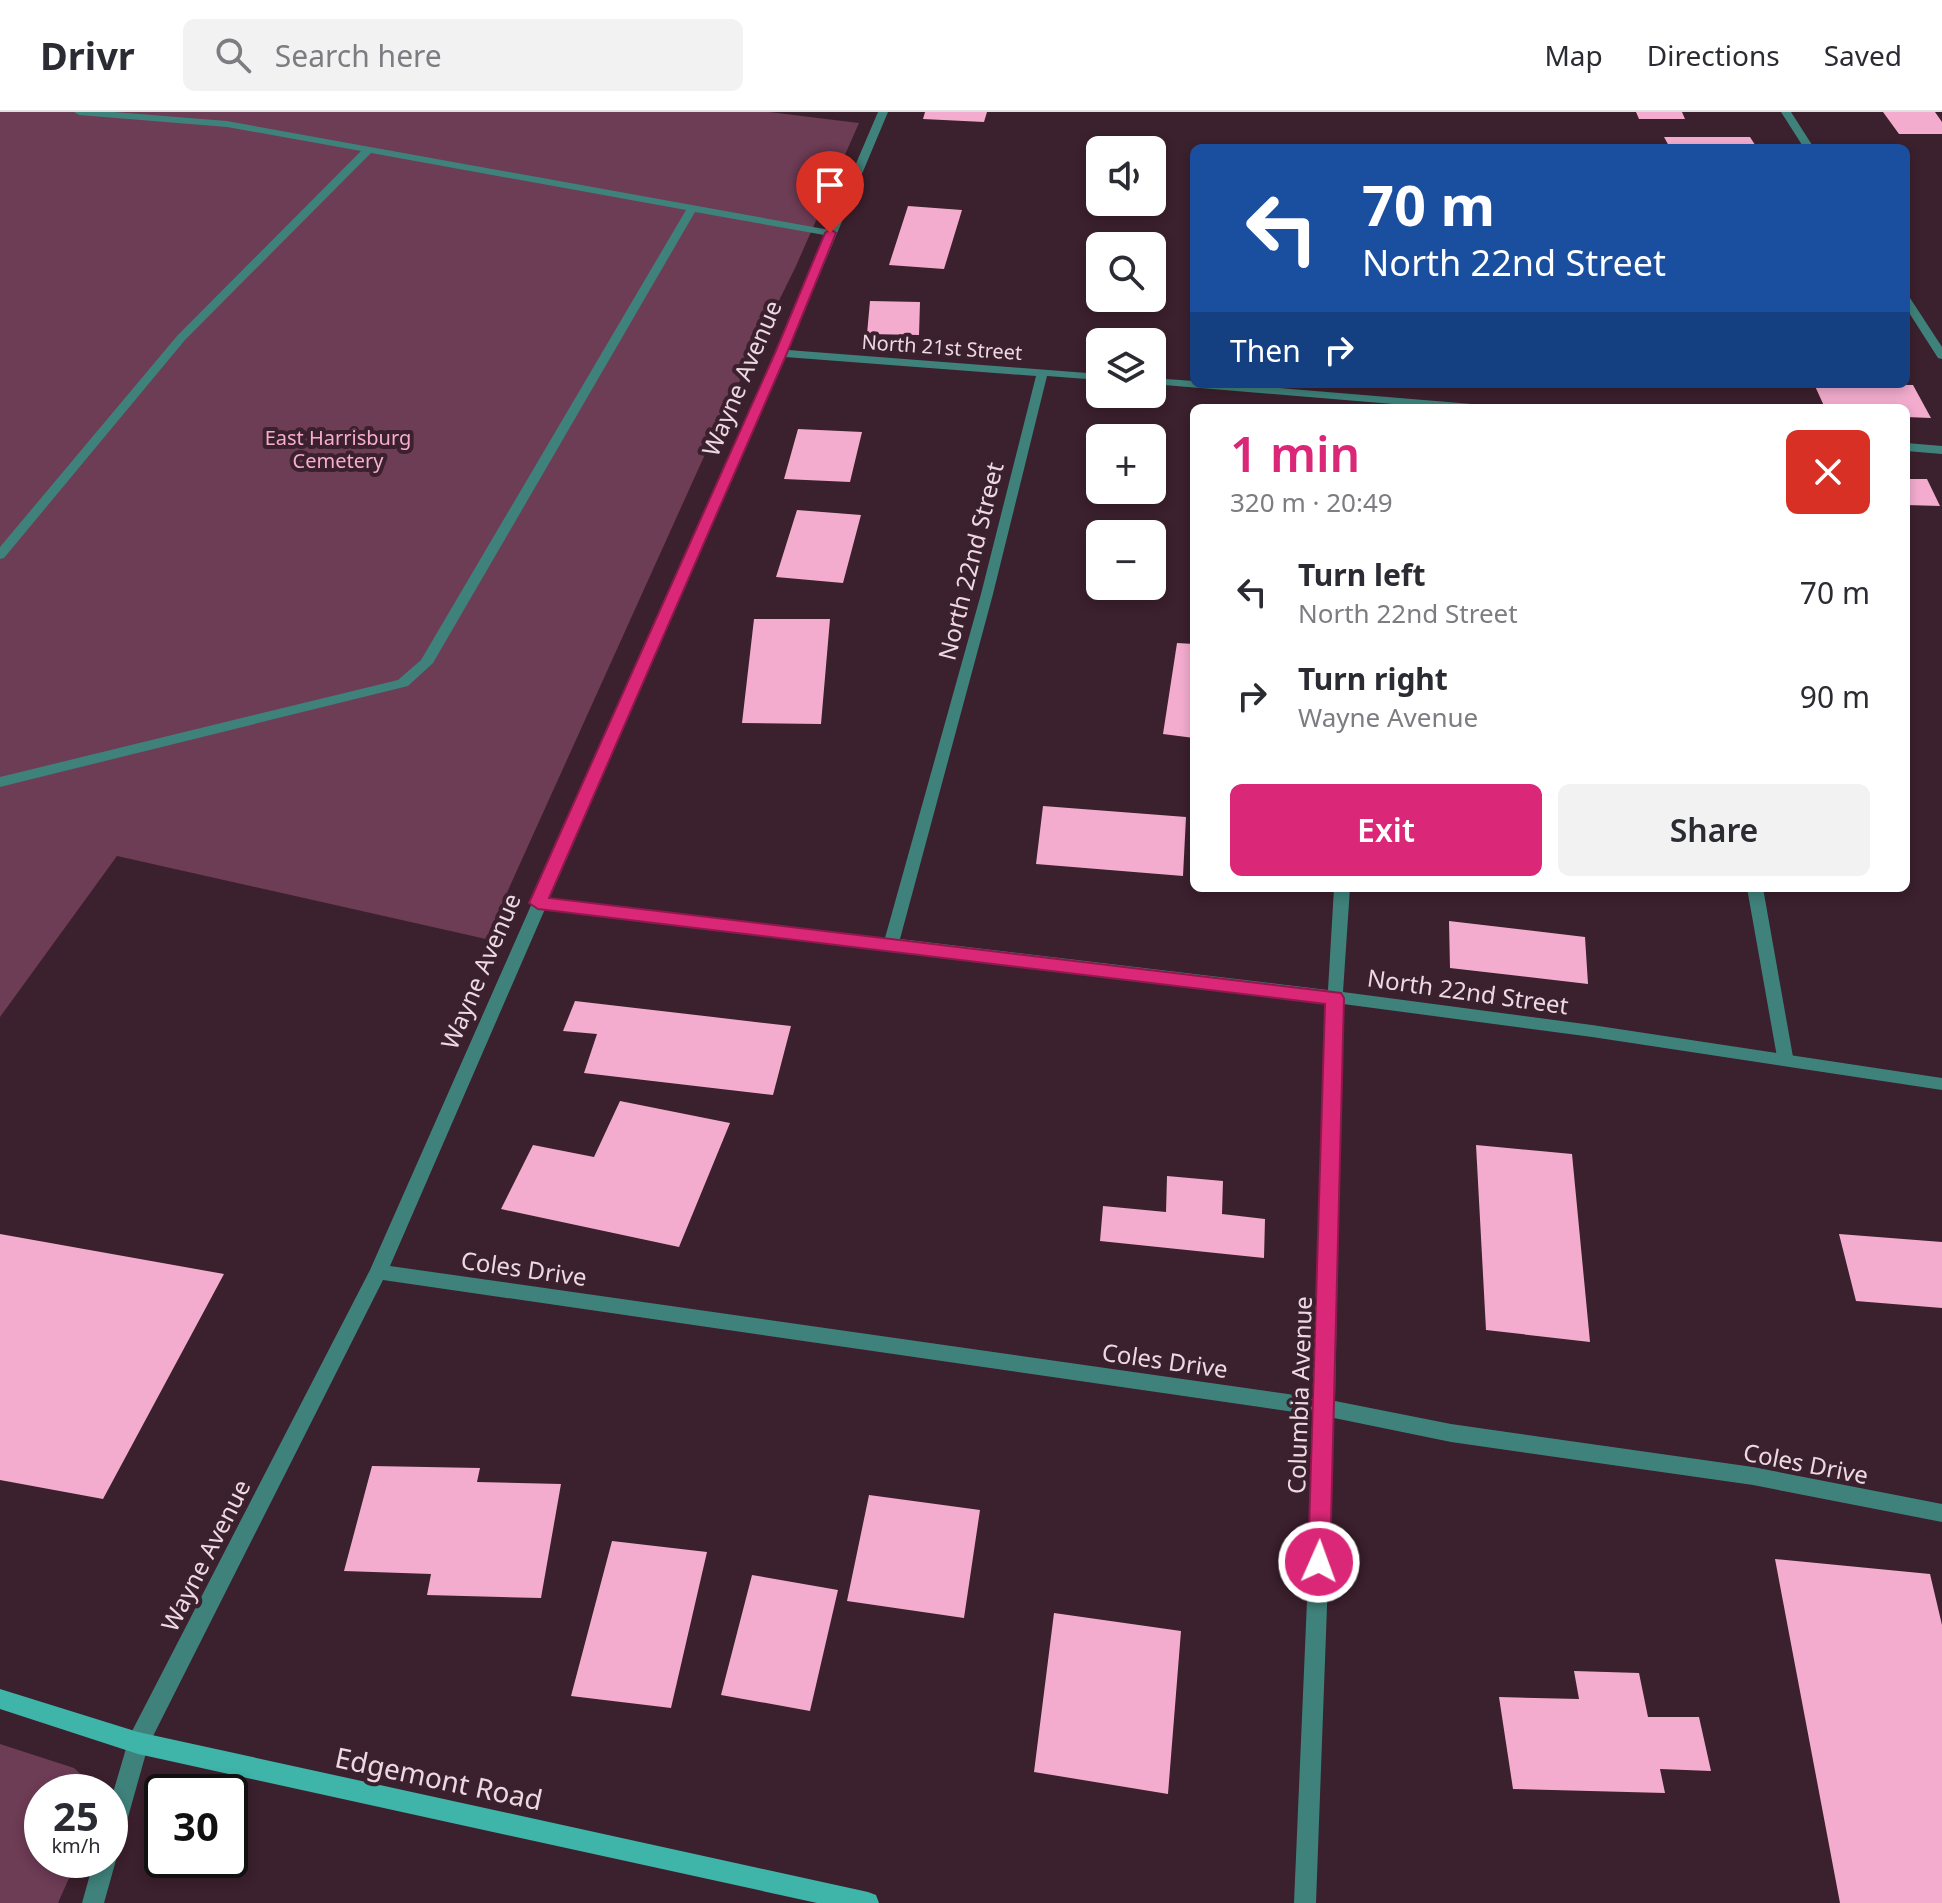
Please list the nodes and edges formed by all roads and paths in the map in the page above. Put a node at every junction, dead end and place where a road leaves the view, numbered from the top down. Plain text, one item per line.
1 (79, 112) edge
2 (883, 112) edge
3 (1786, 112) edge
4 (1806, 144) edge
5 (368, 150) junction
6 (692, 208) junction
7 (830, 233) junction
8 (1910, 306) edge
9 (781, 353) junction
10 (1942, 356) edge
11 (1042, 373) junction
12 (1086, 376) edge
13 (1166, 382) edge
14 (1190, 385) edge
15 (1222, 388) edge
16 (1372, 403) edge
17 (1394, 404) edge
18 (1910, 447) edge
19 (1942, 450) edge
20 (0, 555) edge
21 (0, 782) edge
22 (1342, 892) edge
23 (1756, 892) edge
24 (538, 903) junction
25 (891, 945) junction
26 (1335, 998) junction
27 (1785, 1057) junction
28 (1942, 1084) edge
29 (378, 1272) junction
30 (1325, 1408) junction
31 (1942, 1513) edge
32 (0, 1699) edge
33 (138, 1743) junction
34 (128, 1778) edge
35 (100, 1878) edge
36 (93, 1903) edge
37 (868, 1903) edge
38 (1305, 1903) edge

1 - 5 street
2 - 7 street, Wayne Avenue
3 - 4 street
5 - 6 street
5 - 20 street
6 - 7 street
6 - 21 street
7 - 9 street, Wayne Avenue
8 - 10 street
9 - 11 street, North 21st Street
9 - 24 street, Wayne Avenue
11 - 12 street, North 21st Street
11 - 25 street, North 22nd Street
13 - 14 street
15 - 16 street
16 - 17 street
18 - 19 street
22 - 26 street, Columbia Avenue
23 - 27 street
24 - 25 street, North 22nd Street
24 - 29 street, Wayne Avenue
25 - 26 street, North 22nd Street
26 - 27 street, North 22nd Street
26 - 30 street, Columbia Avenue
27 - 28 street, North 22nd Street
29 - 30 street, Coles Drive
29 - 33 street, Wayne Avenue
30 - 31 street, Coles Drive
30 - 38 street, Columbia Avenue
32 - 33 street, Edgemont Road
33 - 34 street, Wayne Avenue
33 - 37 street, Edgemont Road
35 - 36 street

